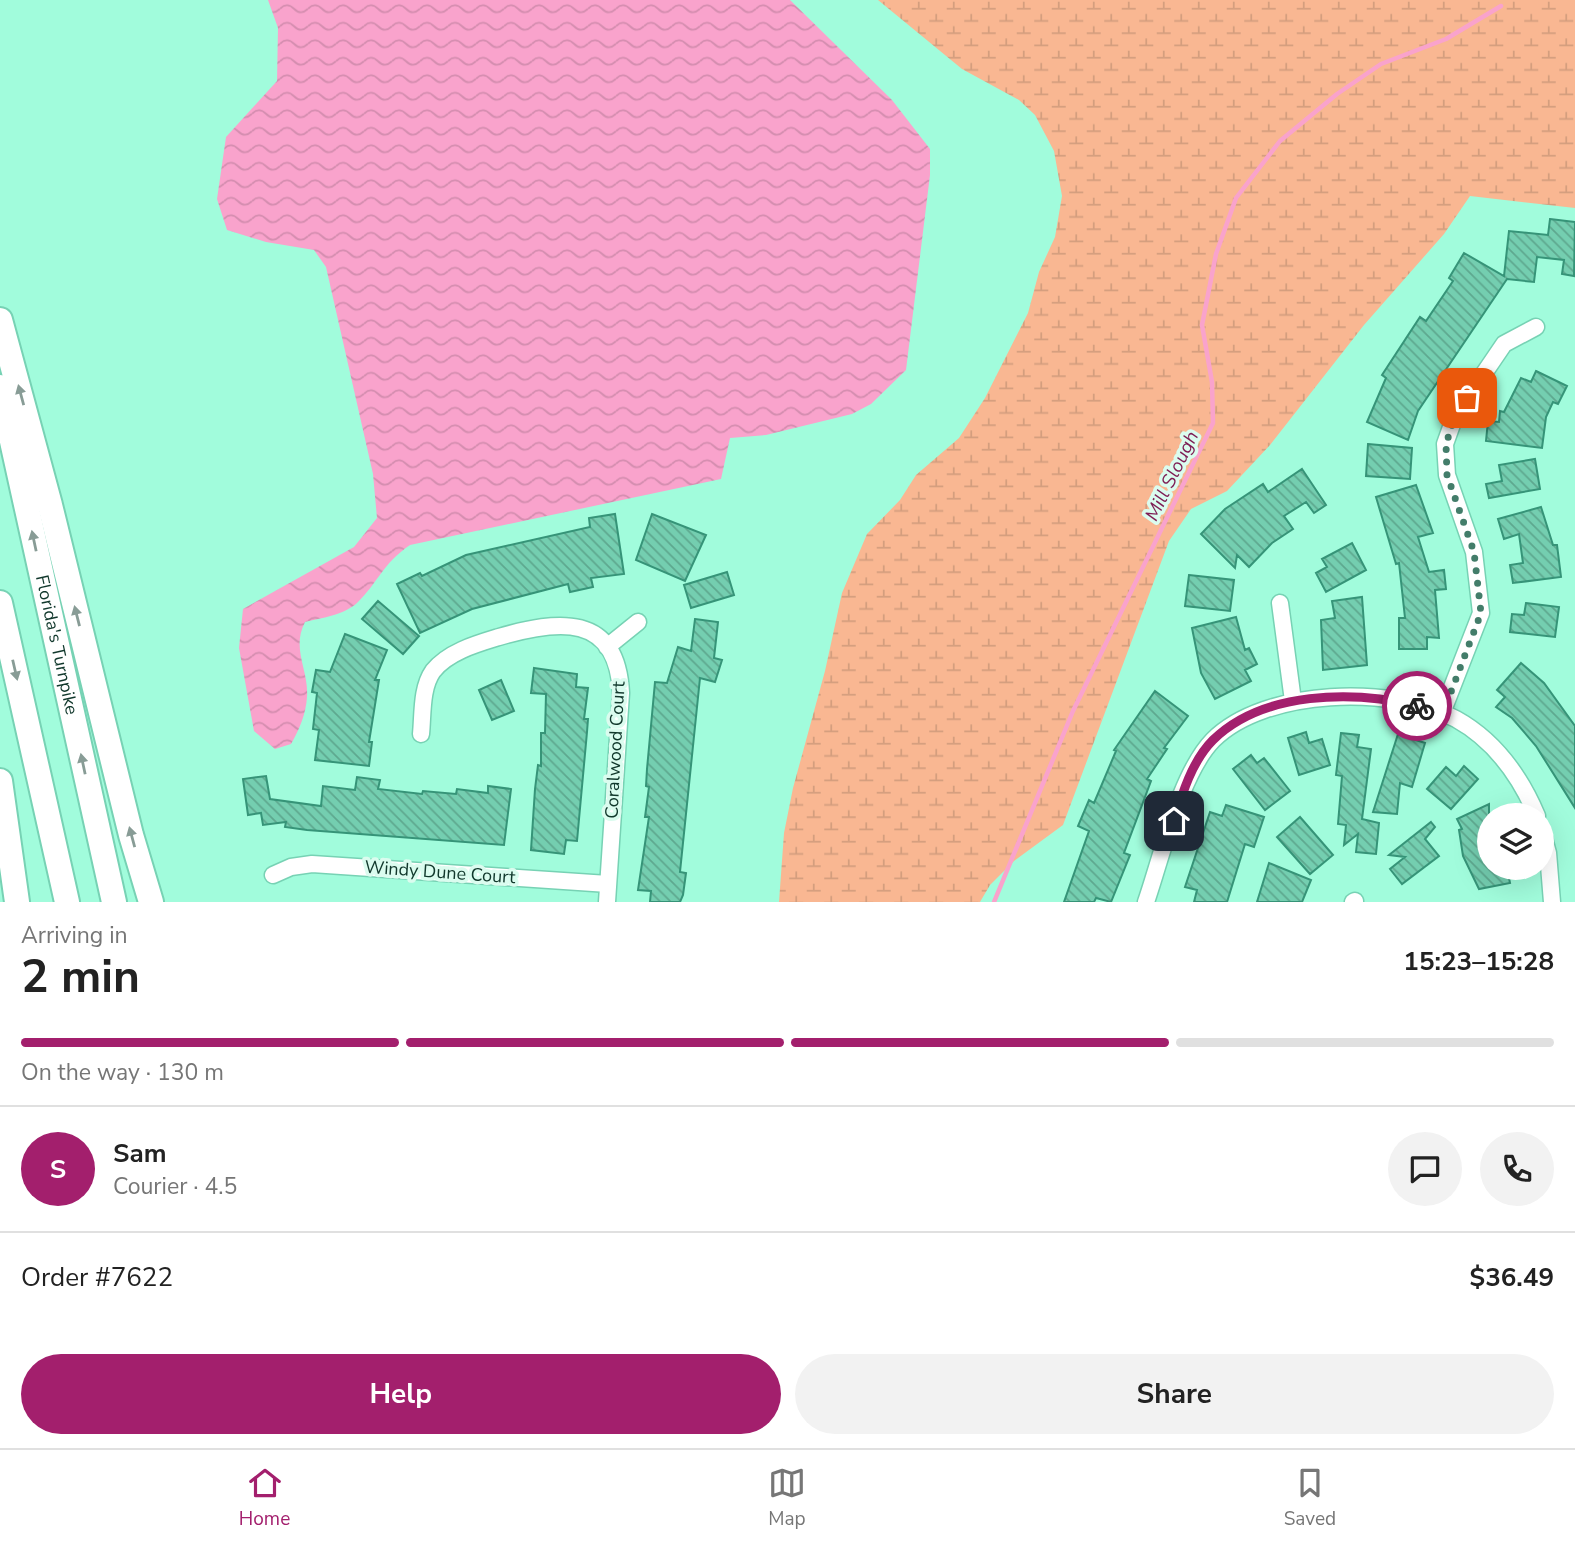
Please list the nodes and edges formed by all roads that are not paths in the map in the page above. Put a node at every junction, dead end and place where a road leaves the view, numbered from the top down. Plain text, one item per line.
1 (0, 320) edge
2 (1536, 327) dead end
3 (0, 387) edge
4 (0, 603) edge
5 (1280, 603) dead end
6 (638, 622) dead end
7 (607, 647) junction
8 (1293, 701) junction
9 (1443, 713) junction
10 (421, 734) dead end
11 (0, 781) edge
12 (1531, 803) edge
13 (274, 875) dead end
14 (1550, 880) edge
15 (608, 884) junction
16 (17, 902) edge
17 (67, 902) edge
18 (114, 902) edge
19 (151, 902) edge
20 (607, 902) edge
21 (1146, 902) edge
22 (1552, 902) edge

19 -> 1 highway
2 - 9 street
18 -> 3 highway, Florida's Turnpike
4 -> 17 highway
5 - 8 street
6 - 7 street
7 - 10 street
7 - 15 street, Coralwood Court
8 - 9 street
8 - 21 street
9 - 12 street
11 - 16 highway
13 - 15 street, Windy Dune Court
14 - 22 street
15 - 20 street, Coralwood Court

